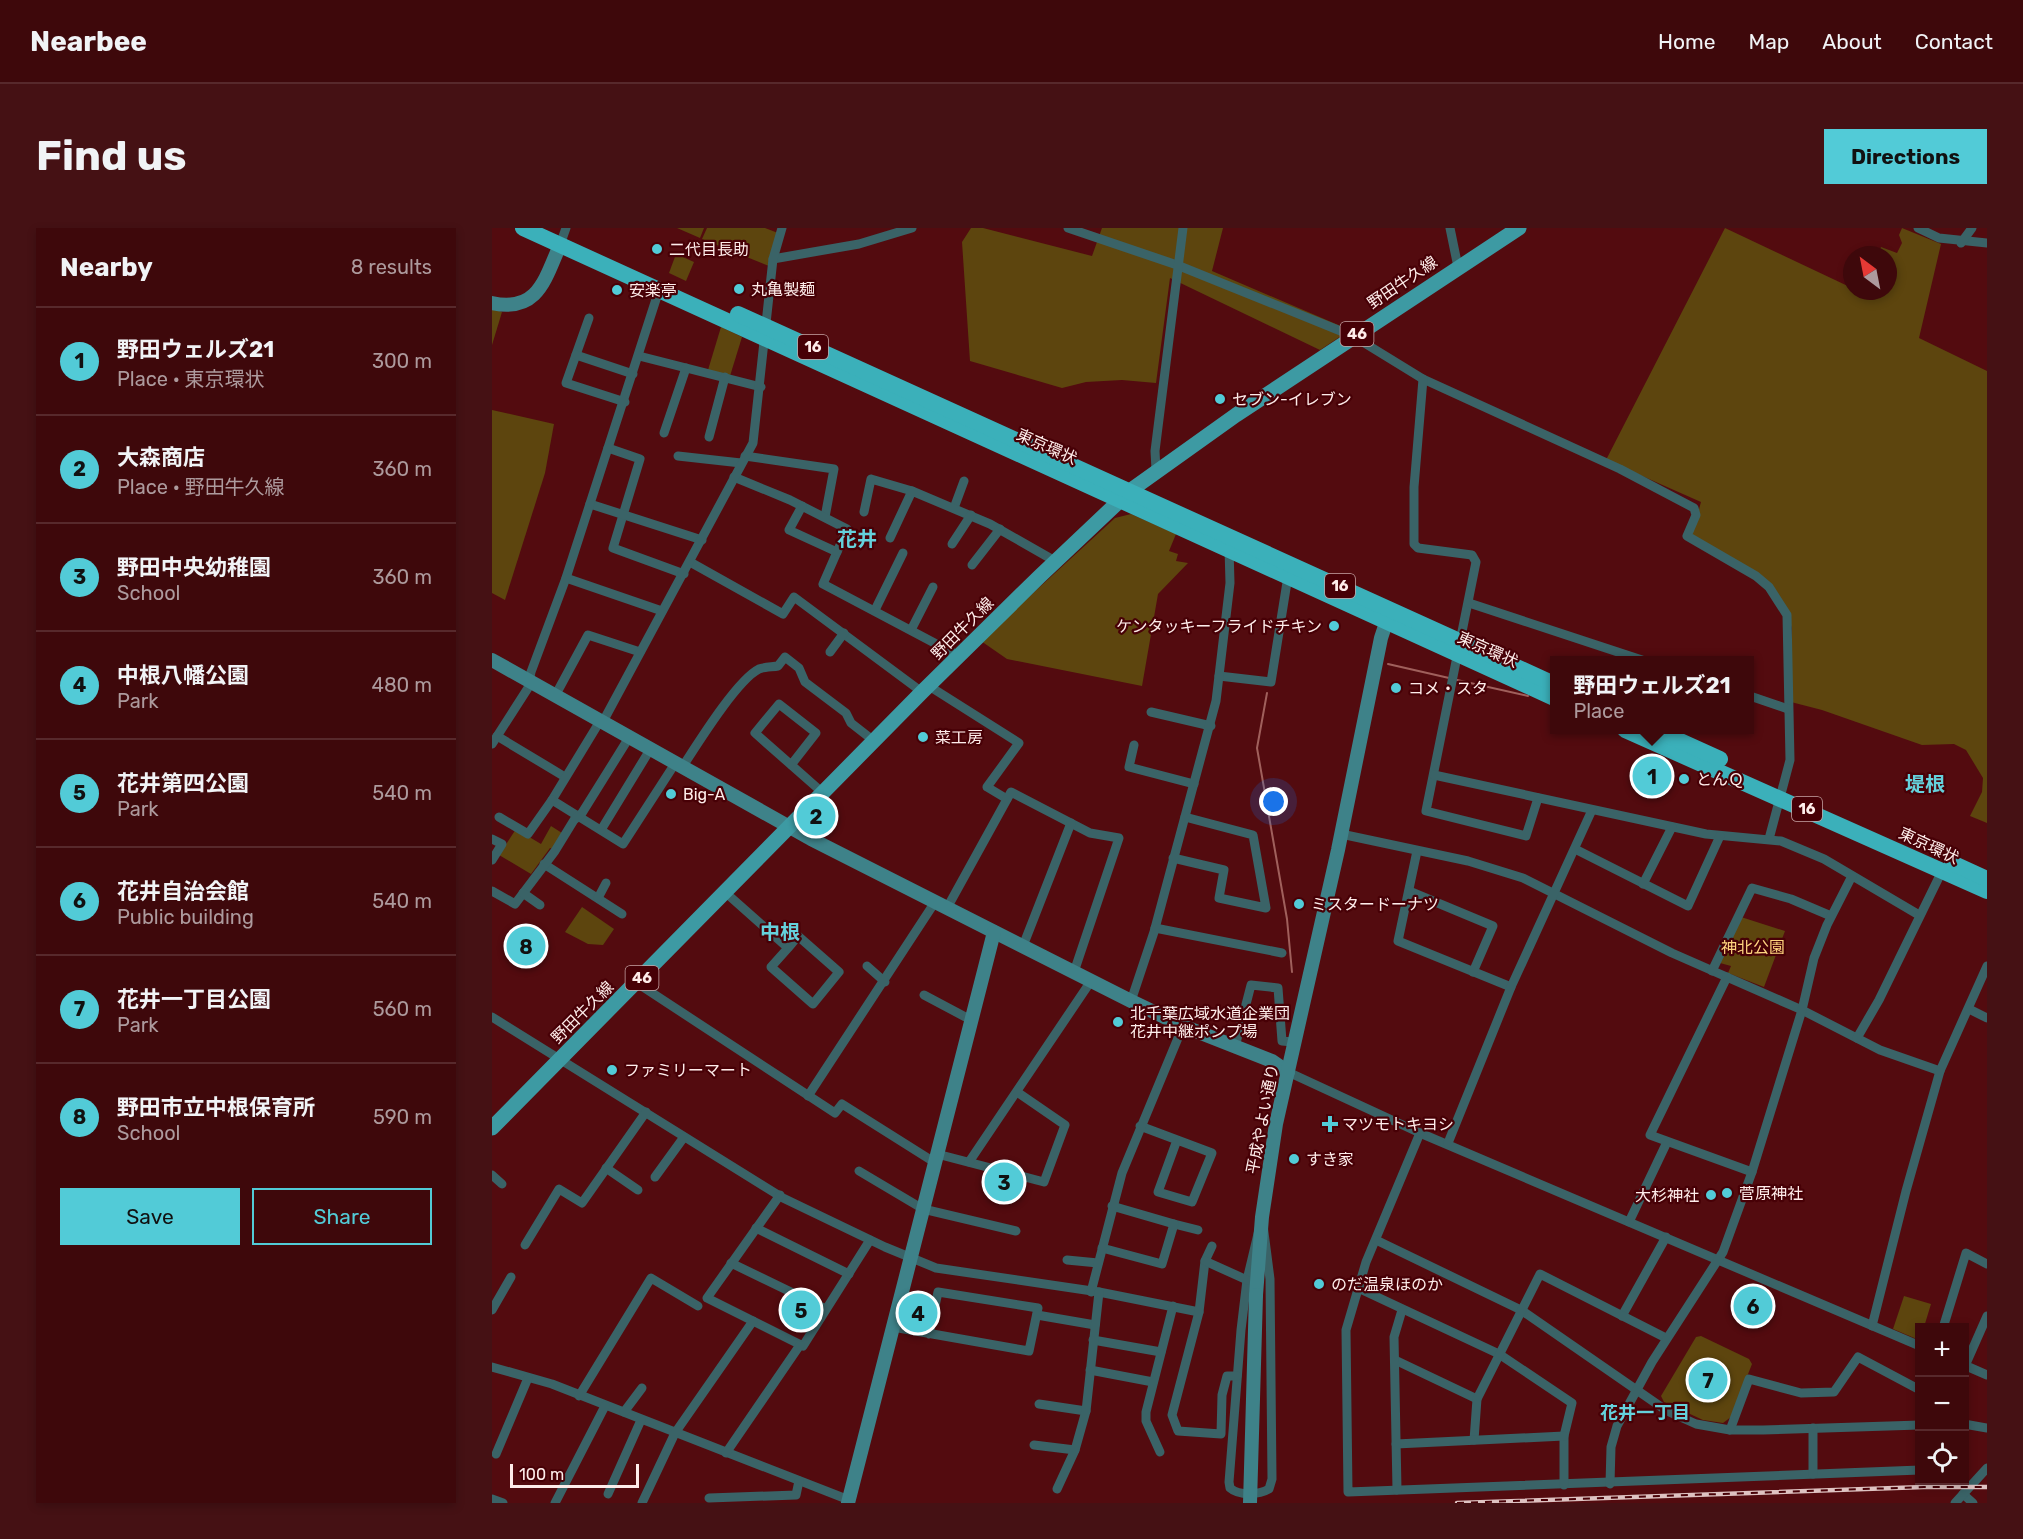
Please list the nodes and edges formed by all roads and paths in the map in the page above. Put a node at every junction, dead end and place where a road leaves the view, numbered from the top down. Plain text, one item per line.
1 (523, 228) edge
2 (548, 228) edge
3 (782, 228) edge
4 (912, 228) edge
5 (1068, 228) edge
6 (1183, 228) edge
7 (1450, 228) edge
8 (1519, 228) edge
9 (1918, 228) edge
10 (1972, 228) edge
11 (563, 236) edge
12 (1961, 243) junction
13 (1987, 243) edge
14 (773, 259) junction
15 (1177, 265) junction
16 (1458, 267) junction
17 (659, 290) junction
18 (492, 303) edge
19 (589, 318) dead end
20 (766, 332) junction
21 (1353, 336) junction
22 (576, 355) junction
23 (639, 356) junction
24 (686, 368) junction
25 (633, 374) junction
26 (724, 376) junction
27 (1423, 379) junction
28 (761, 387) junction
29 (625, 402) junction
30 (664, 433) dead end
31 (709, 437) dead end
32 (608, 448) junction
33 (678, 456) dead end
34 (743, 460) junction
35 (1156, 470) junction
36 (734, 477) junction
37 (964, 481) dead end
38 (912, 491) junction
39 (1126, 495) junction
40 (590, 504) junction
41 (802, 506) junction
42 (954, 508) junction
43 (864, 512) dead end
44 (625, 514) junction
45 (971, 515) junction
46 (825, 517) junction
47 (1000, 529) junction
48 (890, 538) dead end
49 (702, 540) junction
50 (952, 544) dead end
51 (1229, 548) junction
52 (837, 552) junction
53 (903, 553) dead end
54 (1055, 561) junction
55 (690, 562) junction
56 (972, 565) dead end
57 (684, 574) junction
58 (1288, 576) junction
59 (566, 578) junction
60 (933, 587) dead end
61 (1469, 603) junction
62 (875, 610) junction
63 (663, 611) junction
64 (1389, 615) junction
65 (911, 630) junction
66 (844, 633) junction
67 (1460, 649) junction
68 (640, 652) junction
69 (830, 652) dead end
70 (959, 656) junction
71 (1630, 656) edge
72 (492, 660) edge
73 (1219, 676) junction
74 (530, 681) junction
75 (1550, 683) edge
76 (926, 689) junction
77 (555, 696) junction
78 (1550, 696) edge
79 (1754, 698) edge
80 (1788, 709) junction
81 (1151, 711) dead end
82 (601, 721) junction
83 (1210, 726) junction
84 (1637, 734) edge
85 (1666, 734) edge
86 (630, 736) junction
87 (494, 740) edge
88 (874, 741) junction
89 (1134, 745) dead end
90 (651, 748) junction
91 (680, 764) junction
92 (791, 765) junction
93 (1434, 775) junction
94 (565, 777) junction
95 (1194, 784) junction
96 (1782, 792) junction
97 (823, 793) junction
98 (1538, 798) junction
99 (1007, 799) junction
100 (552, 800) junction
101 (1592, 810) junction
102 (500, 817) dead end
103 (577, 817) junction
104 (1185, 817) junction
105 (1071, 823) junction
106 (791, 827) junction
107 (1672, 827) junction
108 (601, 830) junction
109 (1341, 834) junction
110 (1720, 836) junction
111 (492, 839) edge
112 (1769, 839) junction
113 (1575, 849) junction
114 (1417, 851) junction
115 (1173, 858) junction
116 (492, 860) edge
117 (544, 864) junction
118 (1942, 871) junction
119 (1852, 876) junction
120 (1987, 879) edge
121 (606, 883) dead end
122 (1644, 884) junction
123 (492, 891) edge
124 (1409, 891) junction
125 (1987, 891) edge
126 (523, 893) junction
127 (726, 893) junction
128 (1555, 893) junction
129 (598, 898) junction
130 (540, 905) dead end
131 (941, 905) junction
132 (622, 914) dead end
133 (1919, 915) junction
134 (1831, 916) junction
135 (1155, 928) junction
136 (994, 932) junction
137 (1023, 946) junction
138 (788, 948) junction
139 (1282, 953) dead end
140 (867, 966) dead end
141 (1712, 971) junction
142 (1986, 971) edge
143 (1074, 972) junction
144 (1473, 972) junction
145 (1727, 977) junction
146 (1091, 981) junction
147 (885, 982) junction
148 (637, 983) junction
149 (1511, 987) junction
150 (924, 995) dead end
151 (1131, 1001) junction
152 (1969, 1009) junction
153 (1802, 1010) junction
154 (492, 1017) edge
155 (1987, 1018) edge
156 (971, 1020) junction
157 (1182, 1026) junction
158 (1857, 1038) junction
159 (1293, 1042) junction
160 (1235, 1047) junction
161 (562, 1058) junction
162 (1940, 1071) junction
163 (1288, 1072) junction
164 (1017, 1092) junction
165 (808, 1096) junction
166 (646, 1112) junction
167 (1140, 1126) junction
168 (492, 1128) edge
169 (1420, 1133) junction
170 (684, 1137) junction
171 (1177, 1140) junction
172 (1667, 1142) junction
173 (1448, 1143) junction
174 (936, 1158) junction
175 (969, 1162) junction
176 (606, 1168) junction
177 (859, 1171) dead end
178 (1752, 1172) junction
179 (492, 1175) edge
180 (655, 1177) dead end
181 (502, 1184) dead end
182 (638, 1190) dead end
183 (780, 1195) junction
184 (1112, 1206) junction
185 (923, 1209) junction
186 (1262, 1217) junction
187 (1629, 1222) junction
188 (1174, 1224) junction
189 (756, 1228) junction
190 (1198, 1230) dead end
191 (1016, 1231) dead end
192 (1666, 1238) junction
193 (870, 1240) junction
194 (1376, 1240) junction
195 (525, 1245) dead end
196 (1212, 1246) dead end
197 (1102, 1248) junction
198 (910, 1258) junction
199 (1717, 1258) junction
200 (1068, 1260) dead end
201 (1205, 1261) junction
202 (731, 1263) junction
203 (1098, 1263) junction
204 (1987, 1264) edge
205 (849, 1274) junction
206 (511, 1277) dead end
207 (1247, 1280) junction
208 (1358, 1288) junction
209 (1095, 1292) junction
210 (698, 1306) dead end
211 (1173, 1306) junction
212 (826, 1309) junction
213 (492, 1310) edge
214 (1402, 1310) junction
215 (1521, 1310) junction
216 (1199, 1312) junction
217 (1036, 1316) junction
218 (1623, 1316) junction
219 (1987, 1316) edge
220 (753, 1321) junction
221 (1945, 1323) edge
222 (1095, 1325) junction
223 (1872, 1326) junction
224 (893, 1327) junction
225 (929, 1334) junction
226 (1666, 1338) junction
227 (1093, 1340) junction
228 (1915, 1344) edge
229 (800, 1345) junction
230 (1161, 1352) junction
231 (1499, 1354) junction
232 (1969, 1357) edge
233 (1395, 1360) junction
234 (492, 1367) edge
235 (1969, 1368) edge
236 (1090, 1370) junction
237 (1987, 1375) edge
238 (1237, 1376) junction
239 (528, 1377) junction
240 (1153, 1382) junction
241 (1915, 1387) edge
242 (642, 1388) dead end
243 (1638, 1390) junction
244 (579, 1396) junction
245 (1477, 1399) junction
246 (1039, 1404) dead end
247 (605, 1406) junction
248 (1086, 1411) junction
249 (624, 1412) junction
250 (641, 1420) junction
251 (1915, 1425) edge
252 (1969, 1425) edge
253 (1813, 1428) junction
254 (1987, 1428) edge
255 (1730, 1430) junction
256 (675, 1433) junction
257 (1564, 1436) junction
258 (1474, 1440) junction
259 (1396, 1444) junction
260 (1034, 1445) dead end
261 (1074, 1450) junction
262 (1160, 1452) dead end
263 (726, 1453) junction
264 (496, 1454) dead end
265 (1987, 1468) edge
266 (1915, 1470) edge
267 (1813, 1474) junction
268 (799, 1481) junction
269 (1610, 1484) junction
270 (1564, 1485) junction
271 (1057, 1489) dead end
272 (1397, 1490) junction
273 (608, 1494) dead end
274 (1963, 1494) junction
275 (709, 1498) dead end
276 (492, 1499) edge
277 (849, 1502) edge
278 (503, 1503) edge
279 (555, 1503) edge
280 (642, 1503) edge
281 (1250, 1503) edge
282 (1955, 1503) edge
283 (1973, 1503) edge

1 - 11 highway, 東京環状 / 16
2 - 11 highway, 東京環状 / 16
3 - 14 street
4 - 14 street
5 - 15 street
6 - 15 street
7 - 16 street
8 - 16 main road, 野田牛久線 / 46
9 - 12 street
10 - 12 street
11 - 17 highway, 東京環状 / 16
11 - 18 street
11 - 20 highway, 東京環状 / 16
12 - 13 street
14 - 20 street
15 - 21 street
15 - 35 street
16 - 21 main road, 野田牛久線 / 46
17 - 20 highway, 東京環状 / 16
17 - 23 street
19 - 22 street
20 - 28 street
20 - 39 highway, 東京環状 / 16
21 - 27 street
21 - 35 main road, 野田牛久線 / 46
22 - 25 street
22 - 29 street
23 - 24 street
23 - 25 street
24 - 26 street
24 - 30 street
25 - 29 street
26 - 28 street
26 - 31 street
27 - 61 street
27 - 80 street
28 - 34 street
29 - 32 street
32 - 40 street
32 - 44 street
33 - 34 street
34 - 36 street
34 - 46 street
35 - 39 main road, 野田牛久線 / 46
36 - 41 street
36 - 49 street
37 - 42 street
38 - 42 street
38 - 43 street
38 - 48 street
39 - 51 highway, 東京環状 / 16
39 - 54 main road, 野田牛久線 / 46
39 - 64 highway, 東京環状 / 16
40 - 44 street
40 - 59 street
41 - 46 street
41 - 52 street
42 - 45 street
44 - 49 street
44 - 57 street
45 - 47 street
45 - 50 street
46 - 52 street
47 - 54 street
47 - 56 street
49 - 55 street
51 - 58 highway, 東京環状 / 16
51 - 73 street
52 - 62 street
53 - 62 street
54 - 70 main road, 野田牛久線 / 46
55 - 57 street
55 - 66 street
57 - 63 street
58 - 64 highway, 東京環状 / 16
58 - 73 street
59 - 63 street
59 - 74 street
60 - 65 street
61 - 67 street
61 - 71 street
62 - 65 street
63 - 68 street
64 - 67 highway, 東京環状 / 16
64 - 109 street, 平成やよい通り
65 - 70 street
66 - 69 street
66 - 76 street
67 - 75 highway, 東京環状 / 16
67 - 78 highway, 東京環状 / 16
67 - 93 street
68 - 77 street
68 - 82 street
70 - 76 main road, 野田牛久線 / 46
72 - 74 street
73 - 83 street
74 - 77 street
74 - 87 street
76 - 88 main road, 野田牛久線 / 46
76 - 99 street
77 - 82 street
79 - 80 street
80 - 96 street
81 - 83 street
82 - 86 street
82 - 94 street
83 - 95 street
84 - 96 highway, 東京環状 / 16
85 - 96 highway, 東京環状 / 16
86 - 90 street
86 - 103 street
87 - 94 street
88 - 91 street
88 - 97 main road, 野田牛久線 / 46
89 - 95 street
90 - 91 street
90 - 108 street
91 - 106 street
91 - 108 street
92 - 92 street
92 - 97 street
93 - 98 street
93 - 98 street
94 - 100 street
95 - 104 street
96 - 112 street
96 - 118 highway, 東京環状 / 16
96 - 120 highway, 東京環状 / 16
97 - 106 main road, 野田牛久線 / 46
98 - 101 street
99 - 105 street
99 - 131 street
100 - 102 street
100 - 103 street
101 - 107 street
101 - 113 street
103 - 108 street
103 - 117 street
104 - 115 street
104 - 115 street
105 - 137 street
105 - 143 street
106 - 127 main road, 野田牛久線 / 46
106 - 131 street
107 - 110 street
107 - 122 street
109 - 114 street
109 - 159 street, 平成やよい通り
110 - 112 street
110 - 122 street
111 - 116 street
112 - 119 street
113 - 122 street
113 - 128 street
114 - 124 street
114 - 128 street
115 - 135 street
117 - 126 street
117 - 129 street
118 - 125 highway, 東京環状 / 16
118 - 133 street
119 - 133 street
119 - 134 street
121 - 129 street
123 - 126 street
124 - 144 street
124 - 144 street
126 - 130 street
127 - 138 street
127 - 148 main road, 野田牛久線 / 46
128 - 141 street
128 - 149 street
129 - 132 street
131 - 136 street
131 - 147 street
133 - 158 street
134 - 141 street
134 - 153 street
135 - 139 street
135 - 151 street
136 - 137 street
136 - 156 street
137 - 143 street
138 - 138 street
140 - 147 street
141 - 145 street
142 - 152 street
143 - 146 street
144 - 149 street
145 - 153 street
145 - 172 street
146 - 151 street
146 - 164 street
147 - 165 street
148 - 161 main road, 野田牛久線 / 46
148 - 165 street
149 - 173 street
150 - 156 street
151 - 157 street
152 - 155 street
152 - 162 street
153 - 158 street
153 - 178 street
154 - 161 street
156 - 174 street
157 - 160 street
157 - 167 street
158 - 162 street
159 - 160 street
159 - 163 street, 平成やよい通り
160 - 163 street
161 - 166 street
161 - 168 main road, 野田牛久線 / 46
162 - 223 street
163 - 169 street
163 - 186 street, 平成やよい通り
164 - 175 street
164 - 175 street
165 - 174 street
166 - 170 street
166 - 176 street
167 - 171 street
167 - 184 street
169 - 173 street
169 - 194 street
170 - 180 street
170 - 183 street
171 - 171 street
172 - 178 street
172 - 187 street
173 - 187 street
174 - 175 street
174 - 185 street
176 - 182 street
176 - 195 street
177 - 185 street
178 - 199 street
179 - 181 street
183 - 189 street
183 - 193 street
184 - 188 street
184 - 197 street
185 - 191 street
185 - 198 street
186 - 207 street
186 - 238 street
186 - 281 street, 平成やよい通り, bridge
187 - 192 street
188 - 190 street
188 - 197 street
189 - 202 street
189 - 205 street
192 - 199 street
192 - 218 street
193 - 198 street
193 - 205 street
194 - 208 street
194 - 215 street
196 - 201 street
197 - 203 street
198 - 209 street
198 - 224 street
199 - 223 street
199 - 226 street
200 - 203 street
201 - 207 street
201 - 216 street
202 - 212 street
202 - 220 street
203 - 209 street
204 - 221 street
205 - 212 street
206 - 213 street
207 - 238 street
208 - 214 street
208 - 272 street
209 - 211 street
209 - 222 street
210 - 244 street
211 - 216 street
211 - 230 street
212 - 229 street
214 - 231 street
214 - 233 street
215 - 218 street
215 - 231 street
215 - 243 street
216 - 238 street
217 - 222 street
217 - 225 street
217 - 225 street
218 - 226 street
219 - 232 street
220 - 229 street
220 - 256 street
222 - 227 street
223 - 228 street
224 - 225 street
224 - 277 street
226 - 243 street
227 - 230 street
227 - 236 street
229 - 263 street
230 - 240 street
231 - 245 street
231 - 257 street
233 - 245 street
233 - 259 street
234 - 239 street
235 - 237 street
236 - 240 street
236 - 248 street
239 - 244 street
239 - 264 street
240 - 262 street
241 - 255 street
242 - 249 street
243 - 255 street
243 - 269 street
244 - 247 street
245 - 258 street
246 - 248 street
247 - 249 street
247 - 279 street
248 - 261 street
249 - 250 street
250 - 256 street
250 - 273 street
251 - 253 street
252 - 254 street
253 - 255 street
253 - 267 street
256 - 263 street
256 - 280 street
257 - 258 street
257 - 270 street
258 - 259 street
259 - 272 street
260 - 261 street
261 - 271 street
263 - 268 street
265 - 274 street
266 - 267 street
267 - 269 street
268 - 275 street
268 - 277 street
269 - 270 street
270 - 272 street
274 - 282 street
274 - 283 street
276 - 278 street

